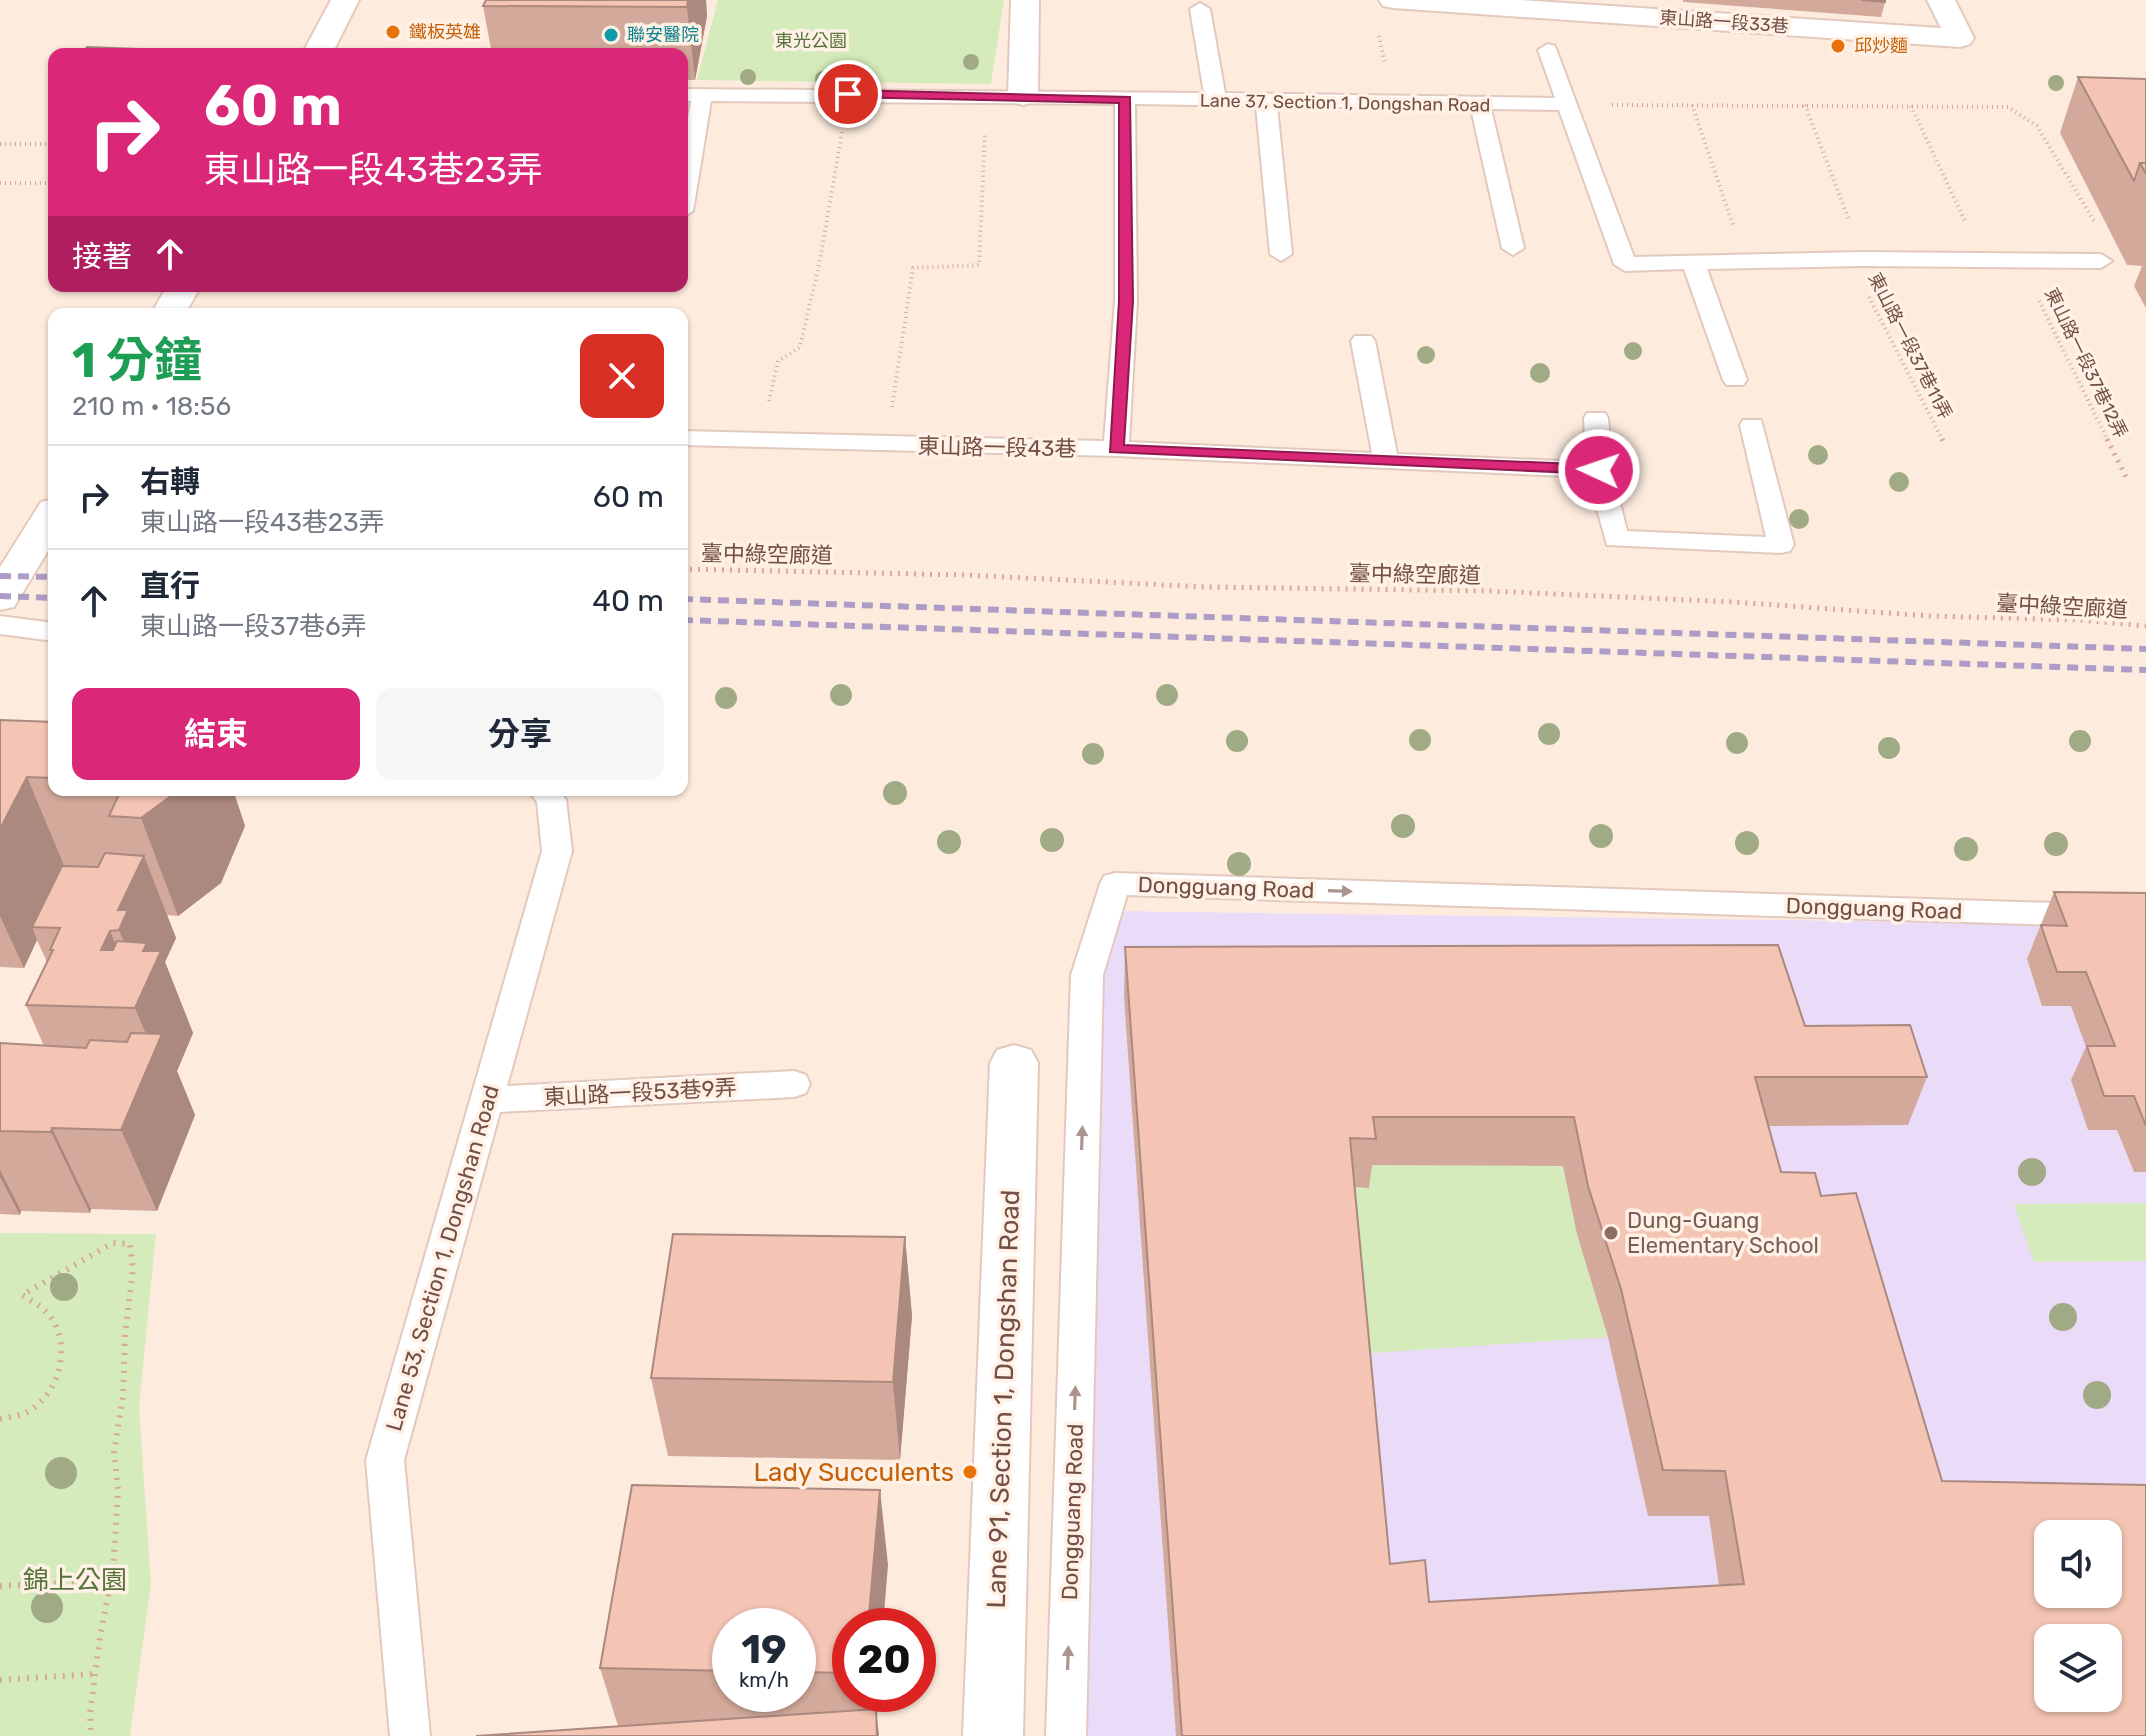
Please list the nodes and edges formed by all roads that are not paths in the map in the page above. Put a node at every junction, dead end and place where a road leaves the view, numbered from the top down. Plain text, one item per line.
1 (345, 0) edge
2 (1025, 0) edge
3 (1393, 0) edge
4 (1941, 0) edge
5 (1200, 9) dead end
6 (320, 48) edge
7 (1548, 50) dead end
8 (692, 95) edge
9 (1023, 96) junction
10 (1125, 99) junction
11 (1216, 101) junction
12 (1266, 102) junction
13 (1567, 104) junction
14 (1480, 105) junction
15 (688, 141) edge
16 (1513, 248) dead end
17 (1281, 254) dead end
18 (2101, 261) road end
19 (1693, 262) junction
20 (1363, 341) dead end
21 (1735, 380) dead end
22 (1596, 418) dead end
23 (1752, 425) dead end
24 (688, 438) edge
25 (1116, 449) junction
26 (1386, 461) junction
27 (1599, 470) junction
28 (48, 520) edge
29 (0, 598) edge
30 (0, 625) edge
31 (48, 631) edge
32 (548, 796) edge
33 (2146, 917) edge
34 (1014, 1063) dead end
35 (794, 1084) dead end
36 (486, 1100) junction
37 (410, 1736) edge
38 (993, 1736) edge
39 (1066, 1736) edge

1 - 6 street
2 - 9 street
3 - 4 street, 東山路一段33巷
5 - 11 lane
7 - 13 lane
8 - 9 lane, Lane 37, Section 1, Dongshan Road
8 - 15 lane
9 - 10 lane, Lane 37, Section 1, Dongshan Road
10 - 11 lane, Lane 37, Section 1, Dongshan Road
10 - 25 lane
11 - 12 lane, Lane 37, Section 1, Dongshan Road
12 - 14 lane, Lane 37, Section 1, Dongshan Road
12 - 17 lane
13 - 14 lane, Lane 37, Section 1, Dongshan Road
13 - 19 lane
14 - 16 lane
18 - 19 lane
19 - 21 lane
20 - 26 lane
22 - 27 lane
23 - 27 lane
24 - 25 lane, 東山路一段43巷
25 - 26 lane, 東山路一段43巷
26 - 27 lane, 東山路一段43巷
28 - 29 street
30 - 31 lane
32 - 36 lane, Lane 53, Section 1, Dongshan Road
39 -> 33 lane, Dongguang Road
34 - 38 street, Lane 91, Section 1, Dongshan Road
35 - 36 lane, 東山路一段53巷9弄
36 - 37 lane, Lane 53, Section 1, Dongshan Road

